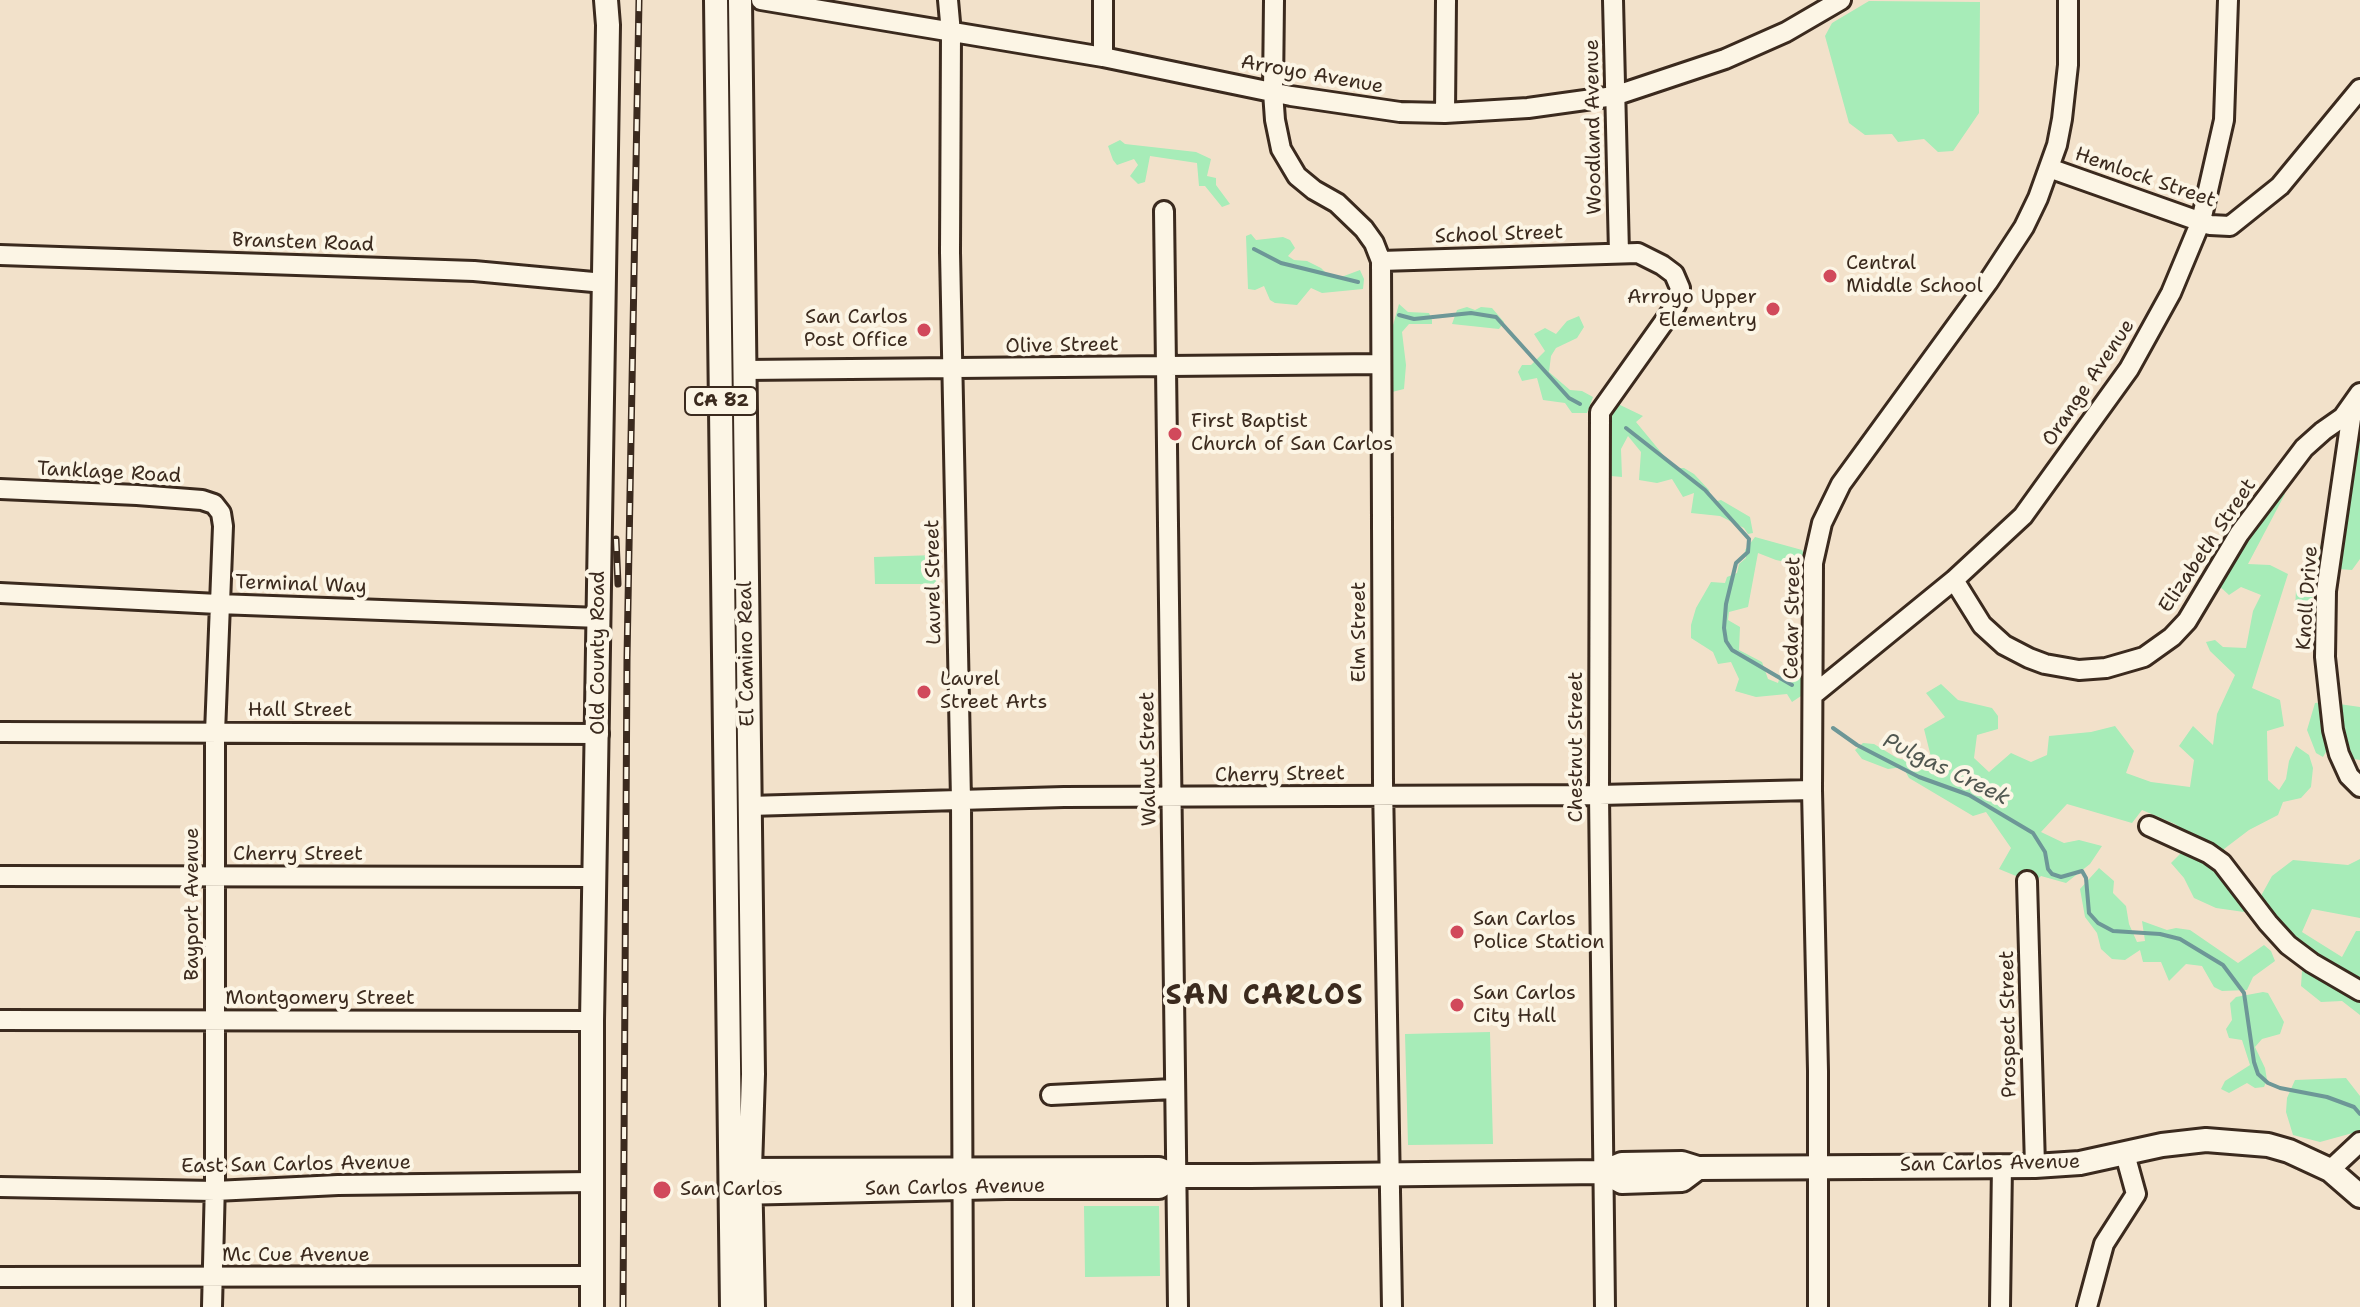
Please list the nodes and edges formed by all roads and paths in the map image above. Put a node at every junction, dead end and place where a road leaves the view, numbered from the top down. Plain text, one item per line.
1 (606, 0) edge
2 (716, 0) edge
3 (740, 0) edge
4 (761, 0) edge
5 (948, 0) edge
6 (1103, 0) edge
7 (1274, 0) edge
8 (1446, 0) edge
9 (1613, 0) edge
10 (1841, 0) edge
11 (2068, 0) edge
12 (2228, 0) edge
13 (951, 33) junction
14 (1103, 57) junction
15 (2360, 89) edge
16 (1273, 92) junction
17 (1614, 96) junction
18 (1445, 113) junction
19 (2049, 168) junction
20 (1164, 211) dead end
21 (2201, 221) junction
22 (1619, 253) junction
23 (0, 255) edge
24 (1381, 261) junction
25 (719, 274) junction
26 (604, 283) junction
27 (1381, 364) junction
28 (1167, 366) junction
29 (952, 369) junction
30 (744, 370) junction
31 (2356, 399) edge
32 (0, 489) edge
33 (214, 504) joint
34 (1954, 580) junction
35 (0, 593) edge
36 (218, 604) junction
37 (600, 618) junction
38 (1813, 695) junction
39 (0, 732) edge
40 (215, 733) junction
41 (599, 734) junction
42 (2360, 787) edge
43 (1812, 790) junction
44 (1599, 795) junction
45 (1383, 796) junction
46 (1173, 799) junction
47 (961, 800) junction
48 (726, 803) junction
49 (749, 806) junction
50 (2149, 826) dead end
51 (0, 876) edge
52 (216, 877) junction
53 (596, 877) junction
54 (2027, 881) dead end
55 (2360, 991) edge
56 (0, 1020) edge
57 (216, 1020) junction
58 (592, 1021) junction
59 (1173, 1089) junction
60 (1051, 1095) dead end
61 (2360, 1142) edge
62 (2125, 1154) junction
63 (2002, 1165) junction
64 (2035, 1166) junction
65 (1819, 1167) junction
66 (740, 1170) junction
67 (2330, 1170) junction
68 (1603, 1172) junction
69 (1390, 1175) junction
70 (1176, 1176) junction
71 (964, 1180) junction
72 (592, 1182) junction
73 (0, 1187) edge
74 (215, 1191) junction
75 (741, 1193) junction
76 (2360, 1196) edge
77 (592, 1276) junction
78 (0, 1277) edge
79 (213, 1278) junction
80 (212, 1307) edge
81 (592, 1307) edge
82 (732, 1307) edge
83 (753, 1307) edge
84 (963, 1307) edge
85 (1178, 1307) edge
86 (1392, 1307) edge
87 (1605, 1307) edge
88 (1818, 1307) edge
89 (2000, 1307) edge
90 (2087, 1307) edge

1 - 26 main road, Old County Road
2 - 25 main road, El Camino Real / CA 82
3 - 30 main road, El Camino Real / CA 82
4 - 13 street, Arroyo Avenue
5 - 13 street, Laurel Street
6 - 14 street
7 - 16 street, Elm Street
8 - 18 street
9 - 17 street, Woodland Avenue
10 - 17 street, Arroyo Avenue
11 - 19 street, Cedar Street
12 - 21 street, Orange Avenue
13 - 14 street, Arroyo Avenue
13 - 29 street, Laurel Street
14 - 16 street, Arroyo Avenue
15 - 21 street, Hemlock Street
16 - 18 street, Arroyo Avenue
16 - 24 street, Elm Street
17 - 18 street, Arroyo Avenue
17 - 22 street, Woodland Avenue
19 - 21 street, Hemlock Street
19 - 38 street, Cedar Street
20 - 28 street, Walnut Street
21 - 34 street, Orange Avenue
22 - 24 street, School Street
22 - 44 street, Chestnut Street
23 - 26 street, Bransten Road
24 - 27 street, Elm Street
25 - 30 main road
25 - 48 main road, El Camino Real / CA 82
26 - 37 main road, Old County Road
27 - 28 street, Olive Street
27 - 45 street, Elm Street
28 - 29 street, Olive Street
28 - 46 street, Walnut Street
29 - 30 street, Olive Street
29 - 47 street, Laurel Street
30 - 49 main road, El Camino Real / CA 82
31 - 34 street, Elizabeth Street
31 - 42 street, Knoll Drive
32 - 33 street, Tanklage Road
33 - 36 street, Bayport Avenue
34 - 38 street, Orange Avenue
35 - 36 street, Terminal Way
36 - 37 street, Terminal Way
36 - 40 street, Bayport Avenue
37 - 41 main road, Old County Road
38 - 43 street, Cedar Street
39 - 40 street, Hall Street
40 - 41 street, Hall Street
40 - 52 street, Bayport Avenue
41 - 53 main road, Old County Road
43 - 44 street, Cherry Street
43 - 65 street, Cedar Street
44 - 45 street, Cherry Street
44 - 68 street, Chestnut Street
45 - 46 street, Cherry Street
45 - 69 street, Elm Street
46 - 47 street, Cherry Street
46 - 59 street, Walnut Street
47 - 49 street, Cherry Street
47 - 71 street, Laurel Street
48 - 49 main road
48 - 66 main road, El Camino Real / CA 82
49 - 66 main road, El Camino Real / CA 82
50 - 55 street
51 - 52 street, Cherry Street
52 - 53 street, Cherry Street
52 - 57 street, Bayport Avenue
53 - 58 main road, Old County Road
54 - 64 street, Prospect Street
56 - 57 street, Montgomery Street
57 - 58 street, Montgomery Street
57 - 74 street, Bayport Avenue
58 - 72 main road, Old County Road
59 - 60 street
59 - 70 street, Walnut Street
61 - 67 street
62 - 64 main road, San Carlos Avenue
62 - 67 main road, San Carlos Avenue
62 - 90 street
63 - 64 main road, San Carlos Avenue
63 - 65 main road, San Carlos Avenue
63 - 89 street
65 - 68 main road, San Carlos Avenue
65 - 88 street, Cedar Street
66 - 71 main road, San Carlos Avenue
66 - 75 main road, El Camino Real / CA 82
67 - 76 main road, San Carlos Avenue
68 - 69 main road, San Carlos Avenue
68 - 87 street, Chestnut Street
69 - 70 main road, San Carlos Avenue
69 - 86 street, Elm Street
70 - 71 main road, San Carlos Avenue
70 - 85 street, Walnut Street
71 - 75 main road, San Carlos Avenue
71 - 84 street, Laurel Street
72 - 74 street, East San Carlos Avenue
72 - 77 main road, Old County Road
73 - 74 street, East San Carlos Avenue
74 - 79 street, Bayport Avenue
75 - 82 main road, El Camino Real / CA 82
75 - 83 main road, El Camino Real / CA 82
77 - 79 street, Mc Cue Avenue
77 - 81 main road, Old County Road
78 - 79 street, Mc Cue Avenue
79 - 80 street, Bayport Avenue

